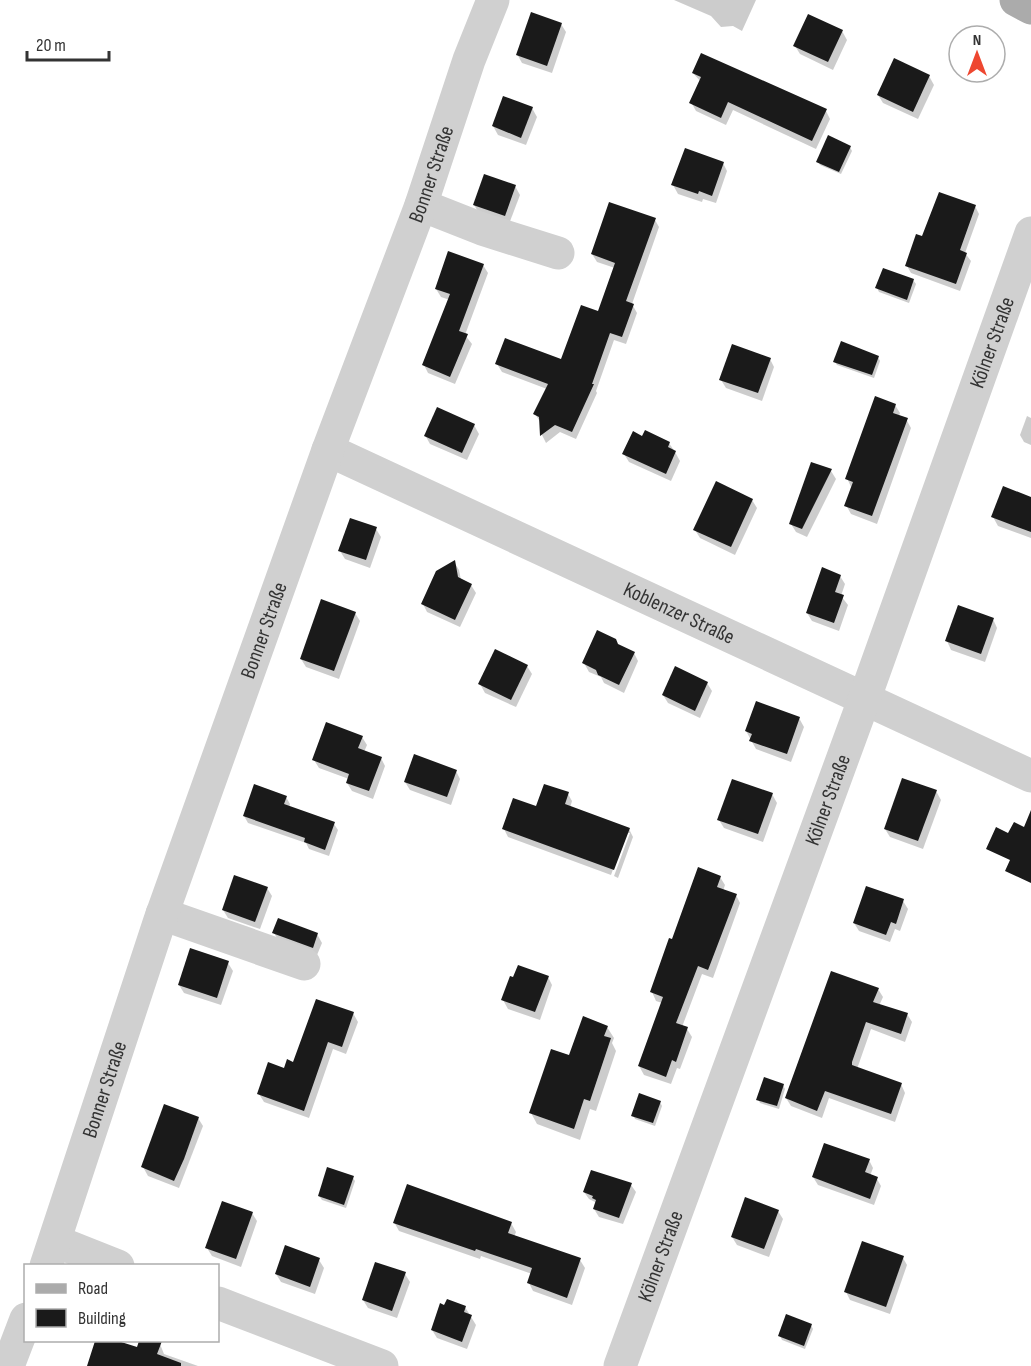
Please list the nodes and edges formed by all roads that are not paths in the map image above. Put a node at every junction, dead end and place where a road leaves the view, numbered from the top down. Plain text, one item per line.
1 (493, 0) edge
2 (1016, 0) edge
3 (1031, 8) edge
4 (421, 205) junction
5 (1031, 233) edge
6 (558, 253) dead end
7 (328, 450) junction
8 (864, 700) junction
9 (1031, 776) edge
10 (162, 914) junction
11 (304, 964) dead end
12 (50, 1253) edge
13 (108, 1264) edge
14 (219, 1303) edge
15 (24, 1324) edge
16 (8, 1366) edge
17 (382, 1366) edge
18 (620, 1366) edge

1 - 4 street, Bonner Straße
2 - 3 main road
4 - 6 street
4 - 7 street, Bonner Straße
5 - 8 street, Kölner Straße
7 - 8 street, Koblenzer Straße
7 - 10 street, Bonner Straße
8 - 9 street, Koblenzer Straße
8 - 18 street, Kölner Straße
10 - 11 street
10 - 12 street, Bonner Straße
12 - 13 street
14 - 17 street
15 - 16 street

